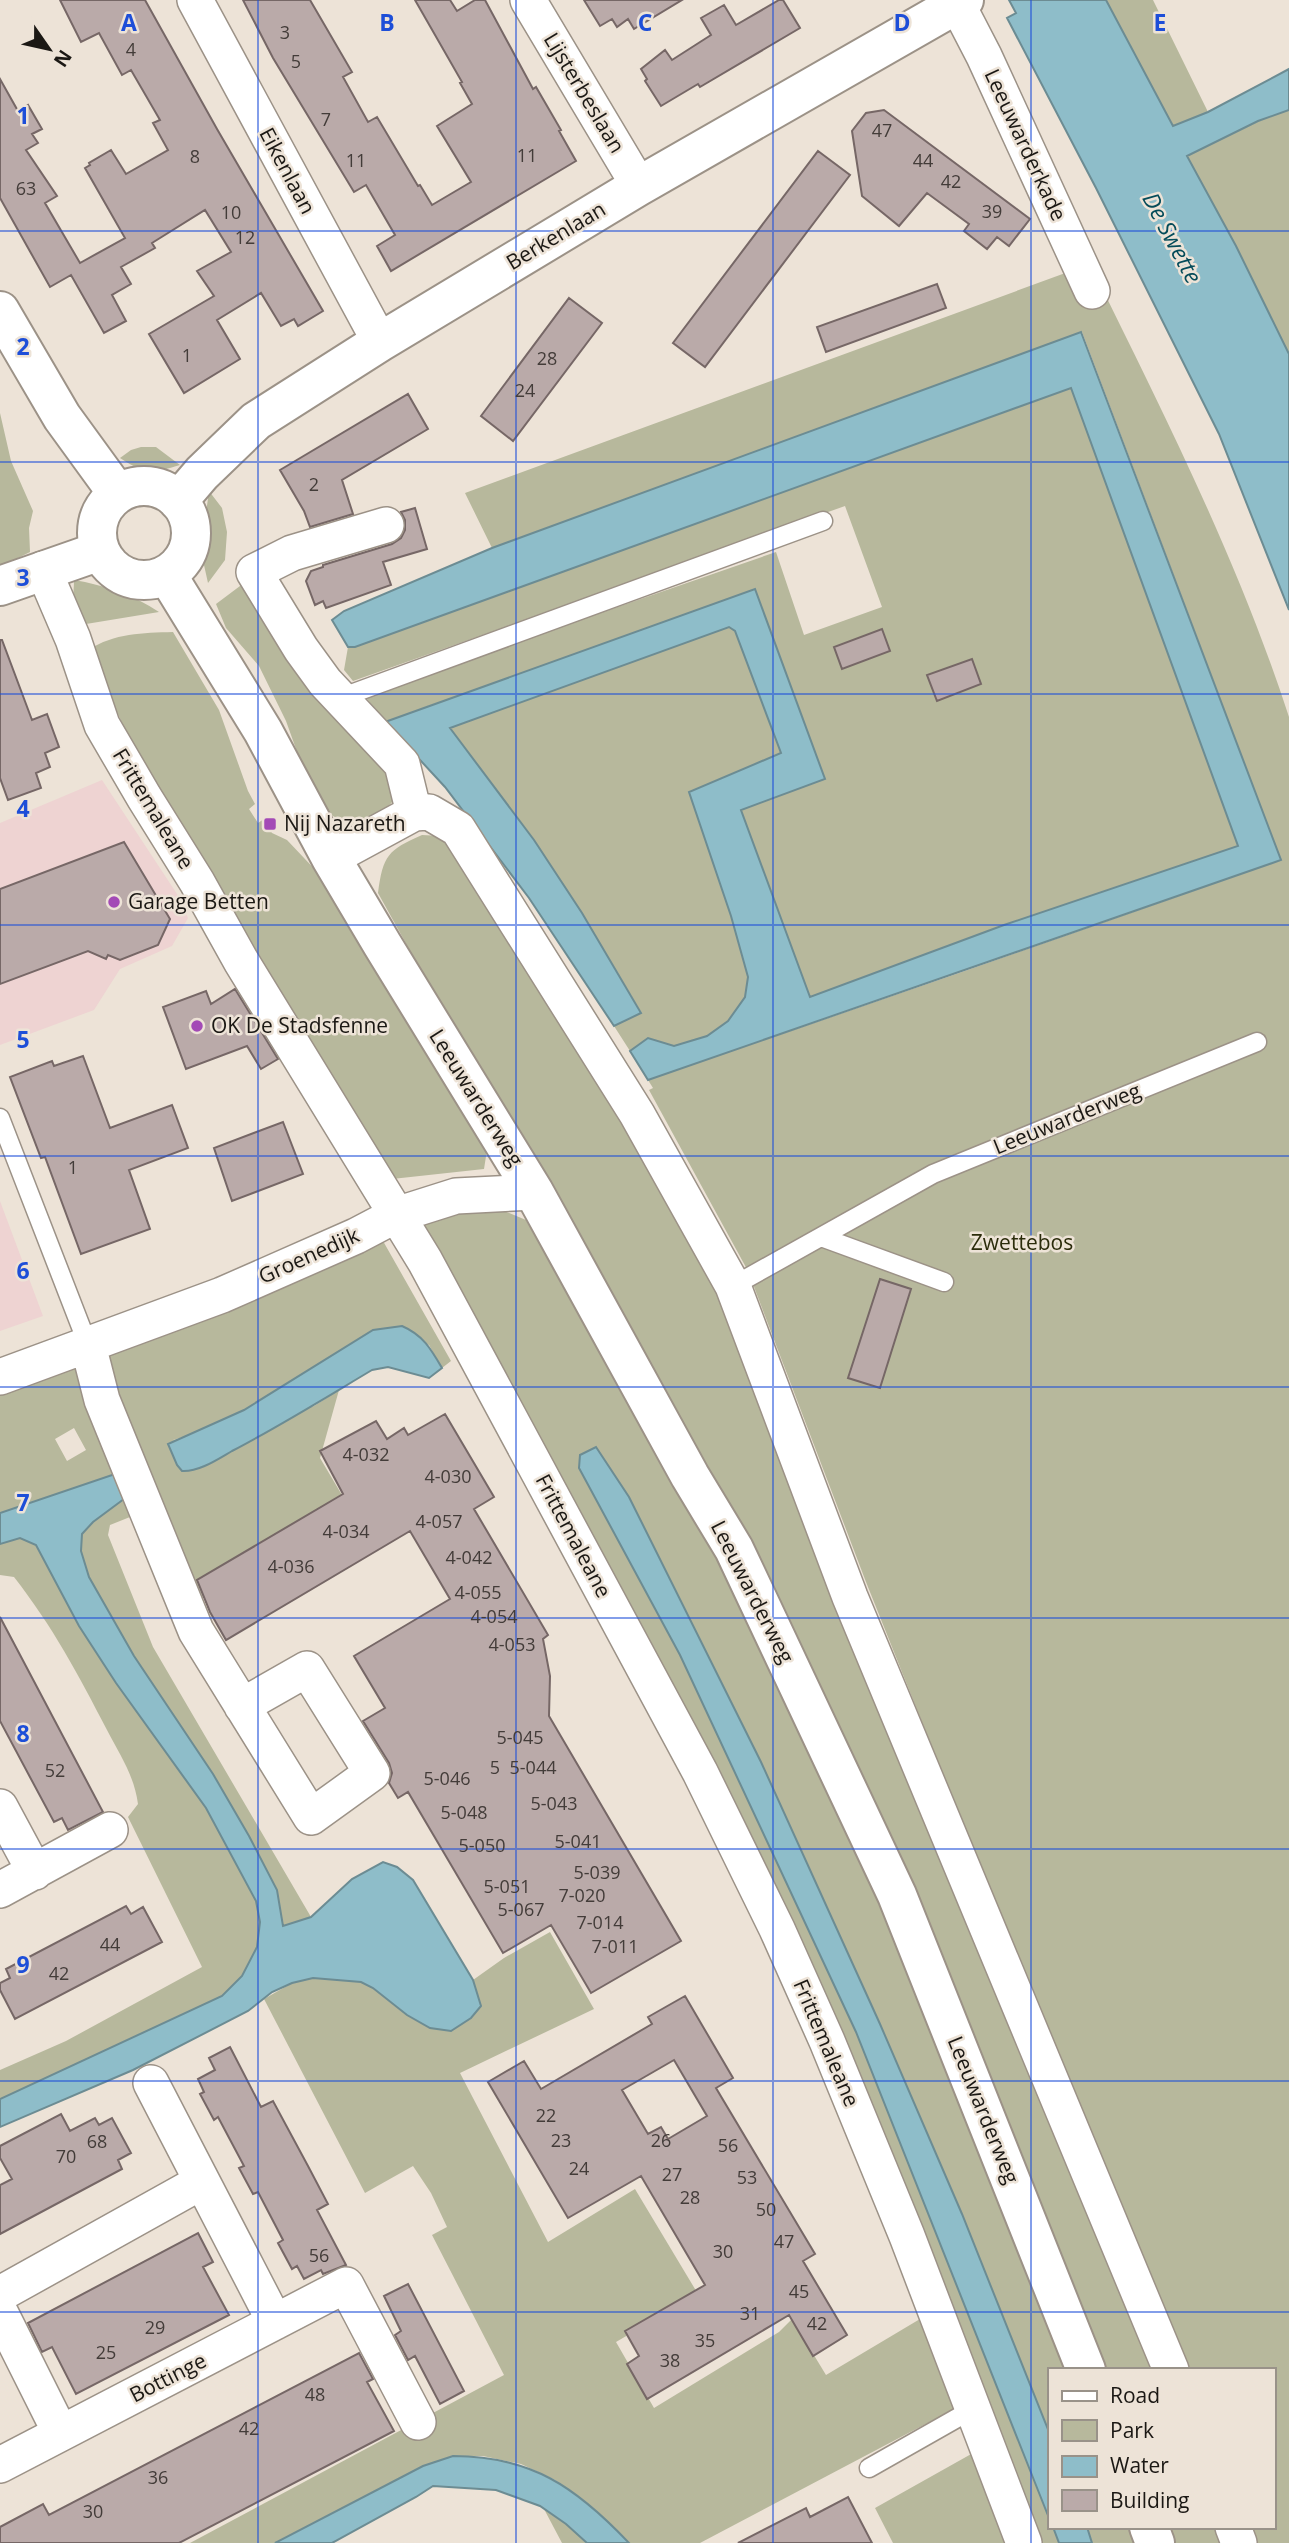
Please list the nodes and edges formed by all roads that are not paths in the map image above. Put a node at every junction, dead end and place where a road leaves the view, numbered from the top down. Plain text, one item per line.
1 (195, 0) edge
2 (528, 0) edge
3 (959, 1) edge
4 (639, 186) junction
5 (1093, 290) dead end
6 (0, 311) edge
7 (380, 342) junction
8 (118, 494) junction
9 (178, 500) junction
10 (823, 522) dead end
11 (386, 525) dead end
12 (100, 551) junction
13 (43, 569) junction
14 (167, 575) junction
15 (0, 586) edge
16 (340, 698) junction
17 (414, 813) junction
18 (331, 858) junction
19 (1257, 1042) dead end
20 (0, 1118) edge
21 (534, 1192) junction
22 (396, 1214) junction
23 (821, 1237) junction
24 (944, 1282) dead end
25 (733, 1286) junction
26 (88, 1345) junction
27 (0, 1377) edge
28 (243, 1706) dead end
29 (0, 1807) edge
30 (110, 1830) dead end
31 (35, 1872) junction
32 (0, 1891) edge
33 (151, 2083) dead end
34 (201, 2182) junction
35 (0, 2294) edge
36 (0, 2312) edge
37 (275, 2322) junction
38 (1085, 2368) edge
39 (1170, 2368) edge
40 (973, 2409) junction
41 (418, 2422) dead end
42 (60, 2432) junction
43 (0, 2465) edge
44 (869, 2468) dead end
45 (1024, 2543) edge

1 - 7 street, Eikenlaan
2 - 4 street, Lijsterbeslaan
3 - 4 main road, Berkenlaan
3 - 5 street, Leeuwarderkade
4 - 7 main road, Berkenlaan
6 - 8 main road
7 - 9 main road, Berkenlaan
8 - 9 main road
8 - 12 main road
9 - 14 main road
10 - 16 lane
11 - 16 street
12 - 13 main road
12 - 14 main road
13 - 15 main road
13 - 22 street, Frittemaleane
14 - 18 main road, Leeuwarderweg
16 - 17 street
17 - 18 street
17 - 25 street
18 - 21 main road, Leeuwarderweg
19 - 23 lane, Leeuwarderweg
20 - 26 lane
21 - 22 street, Groenedijk
21 - 38 main road, Leeuwarderweg
22 - 26 street, Groenedijk
22 - 40 street, Frittemaleane
23 - 24 lane
23 - 25 lane, Leeuwarderweg
25 - 39 street
26 - 27 street, Groenedijk
26 - 28 street
29 - 31 street
30 - 31 street
31 - 32 street
33 - 34 street
34 - 35 street
34 - 37 street
36 - 42 street
37 - 41 street, Bottinge
37 - 42 street, Bottinge
40 - 44 lane
40 - 45 street, Frittemaleane
42 - 43 street, Bottinge

